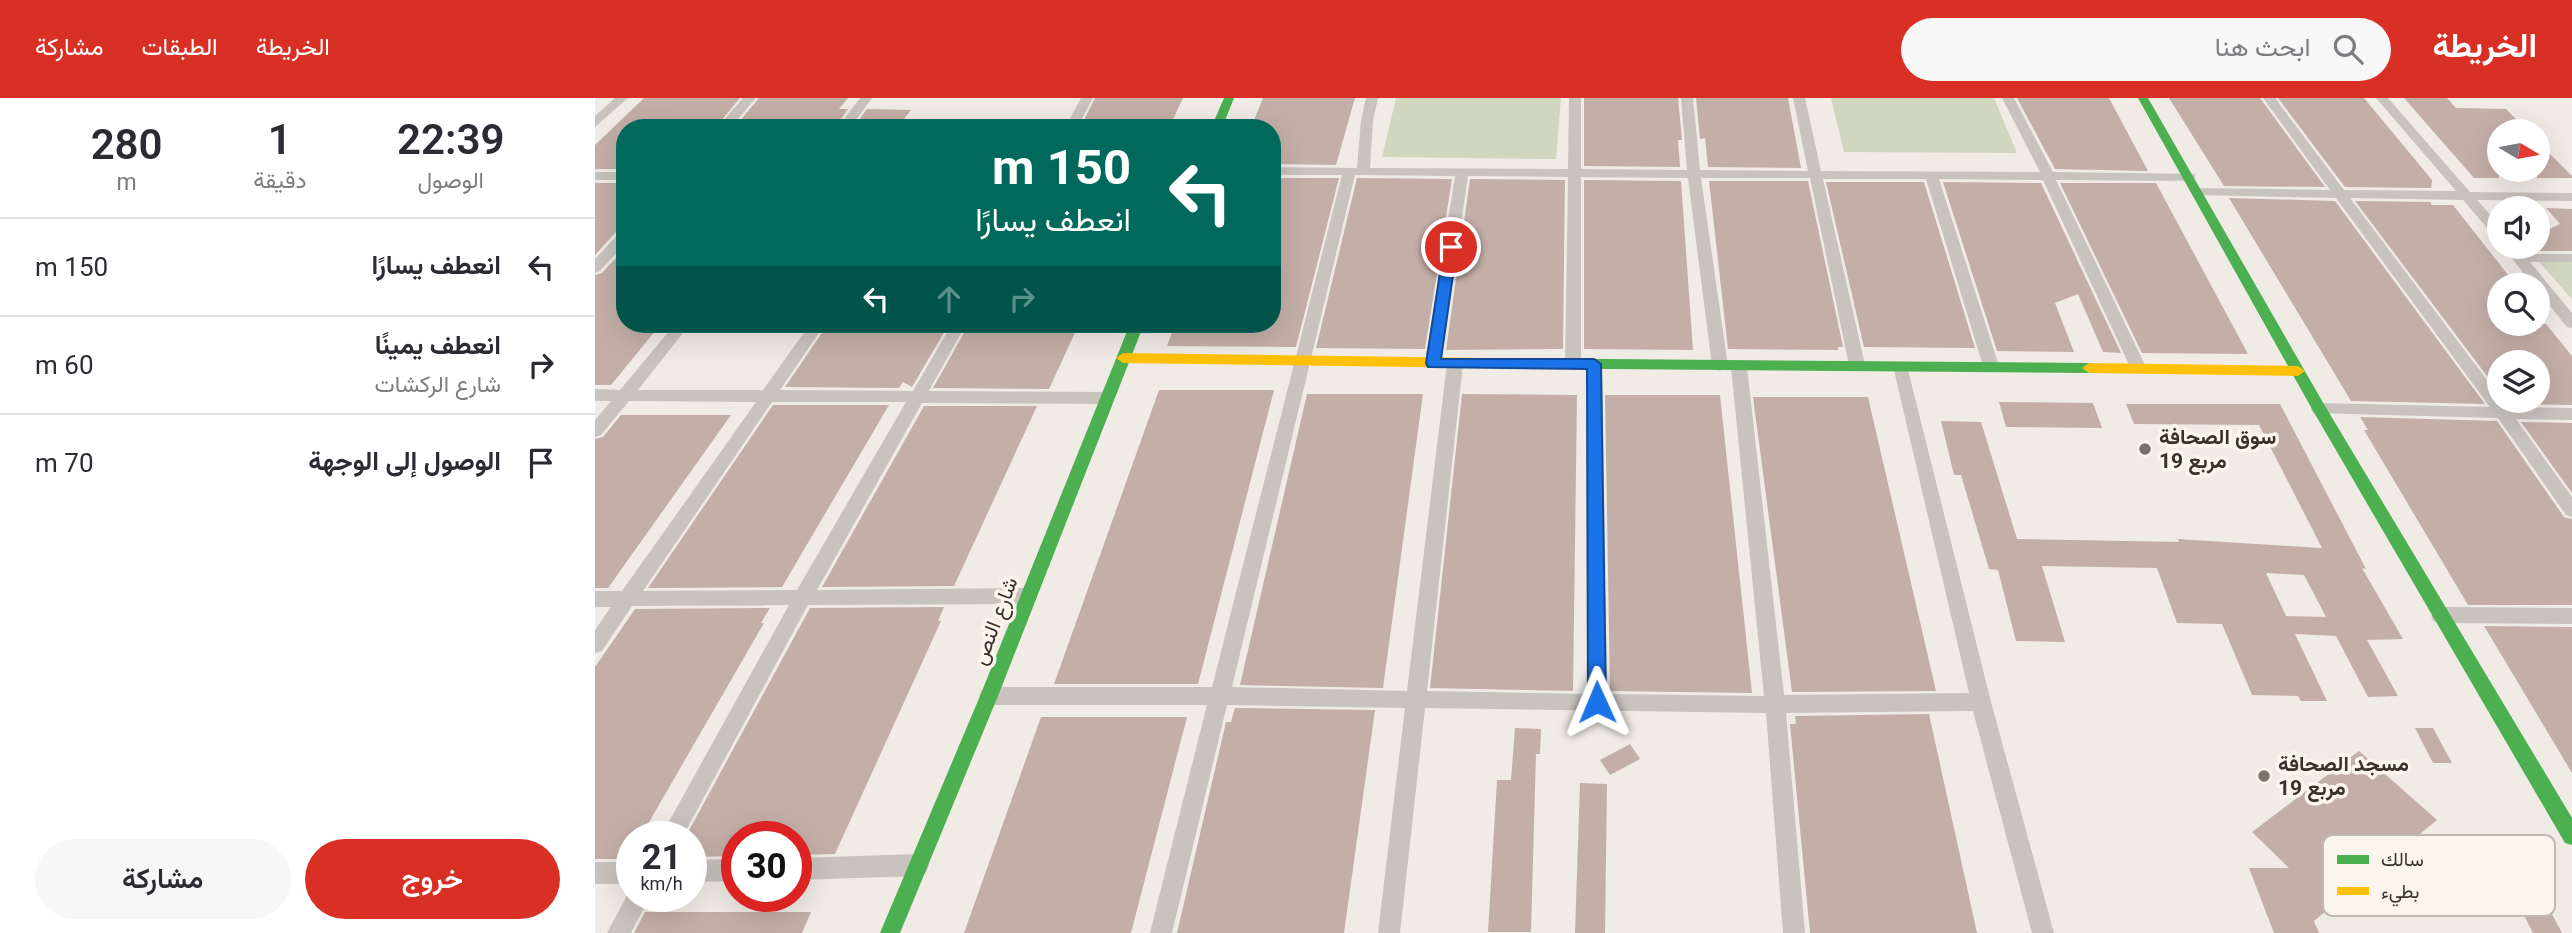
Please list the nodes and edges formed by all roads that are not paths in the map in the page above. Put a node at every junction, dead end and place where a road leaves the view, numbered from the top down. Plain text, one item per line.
1 (622, 98) edge
2 (750, 98) edge
3 (866, 98) edge
4 (1087, 98) edge
5 (1229, 98) edge
6 (1372, 98) edge
7 (1575, 98) edge
8 (1687, 98) edge
9 (1798, 98) edge
10 (2008, 98) edge
11 (2143, 98) edge
12 (2269, 98) edge
13 (2382, 98) edge
14 (731, 119) edge
15 (850, 119) edge
16 (1076, 119) edge
17 (1220, 119) edge
18 (595, 123) edge
19 (1281, 171) edge
20 (1356, 172) junction
21 (1462, 172) junction
22 (1576, 173) junction
23 (1694, 174) junction
24 (1814, 175) junction
25 (1931, 175) junction
26 (595, 176) edge
27 (616, 176) edge
28 (2048, 176) junction
29 (2194, 184) junction
30 (2339, 194) junction
31 (2467, 196) junction
32 (2572, 197) edge
33 (2487, 219) edge
34 (616, 246) edge
35 (2550, 256) edge
36 (2572, 258) edge
37 (2520, 259) edge
38 (595, 268) edge
39 (2572, 323) edge
40 (677, 333) edge
41 (812, 333) edge
42 (955, 333) edge
43 (1133, 333) edge
44 (1123, 358) junction
45 (1304, 361) junction
46 (1433, 363) junction
47 (1455, 364) junction
48 (1573, 364) junction
49 (1594, 364) junction
50 (1857, 365) junction
51 (1901, 366) junction
52 (1991, 366) junction
53 (1729, 367) junction
54 (2139, 369) junction
55 (2298, 372) junction
56 (2487, 392) edge
57 (595, 395) edge
58 (625, 395) junction
59 (768, 396) junction
60 (917, 397) junction
61 (1107, 398) junction
62 (2319, 410) junction
63 (2487, 413) edge
64 (2503, 413) joint
65 (2572, 414) edge
66 (595, 431) edge
67 (2572, 510) edge
68 (1028, 596) junction
69 (803, 597) junction
70 (595, 599) edge
71 (626, 599) junction
72 (2439, 614) junction
73 (2572, 616) edge
74 (595, 645) edge
75 (989, 696) junction
76 (1220, 696) junction
77 (1418, 699) junction
78 (1597, 702) junction
79 (1981, 702) junction
80 (1775, 704) junction
81 (680, 821) edge
82 (2572, 836) edge
83 (918, 865) junction
84 (812, 868) edge
85 (595, 873) edge
86 (616, 873) edge
87 (630, 912) edge
88 (618, 933) edge
89 (890, 933) edge
90 (1161, 933) edge
91 (1389, 933) edge
92 (1794, 933) edge
93 (2043, 933) edge

1 - 18 street
2 - 14 street
3 - 15 street
4 - 16 street
5 - 17 street
6 - 20 street
7 - 22 street
8 - 23 street
9 - 24 street
10 - 28 street
11 - 29 street
12 - 30 street
13 - 31 street
19 - 20 street
20 - 21 street
20 - 45 street
21 - 22 street
21 - 46 street
22 - 23 street
22 - 48 street
23 - 24 street
23 - 53 street
24 - 25 street
24 - 50 street
25 - 28 street
25 - 52 street
26 - 27 street
28 - 29 street
28 - 54 street
29 - 30 street
29 - 55 street
30 - 31 street
30 - 56 street
31 - 32 street
31 - 33 street
34 - 38 street
35 - 36 street
37 - 39 street
40 - 58 street
41 - 59 street
42 - 60 street
43 - 44 street, شارع النص
44 - 45 street
44 - 61 street, شارع النص
45 - 46 street
45 - 76 street
46 - 47 street
47 - 48 street
47 - 77 street
48 - 49 street
49 - 53 street
49 - 78 street
50 - 51 street
50 - 53 street
51 - 52 street
51 - 79 street
52 - 54 street
53 - 80 street
54 - 55 street
55 - 62 street
57 - 58 street
58 - 59 street
58 - 66 street
59 - 60 street
59 - 71 street
60 - 61 street
60 - 69 street
61 - 68 street, شارع النص
62 - 63 street
62 - 72 street
64 - 65 street
64 - 67 street
68 - 69 street
68 - 75 street, شارع النص
69 - 71 street
69 - 81 street
70 - 71 street
71 - 74 street
72 - 73 street
72 - 82 street
75 - 76 street
75 - 83 street, شارع النص
76 - 77 street
76 - 90 street
77 - 78 street
77 - 91 street
78 - 80 street
79 - 80 street
79 - 93 street
80 - 92 street
83 - 84 street
83 - 89 street, شارع النص
85 - 86 street
87 - 88 street

